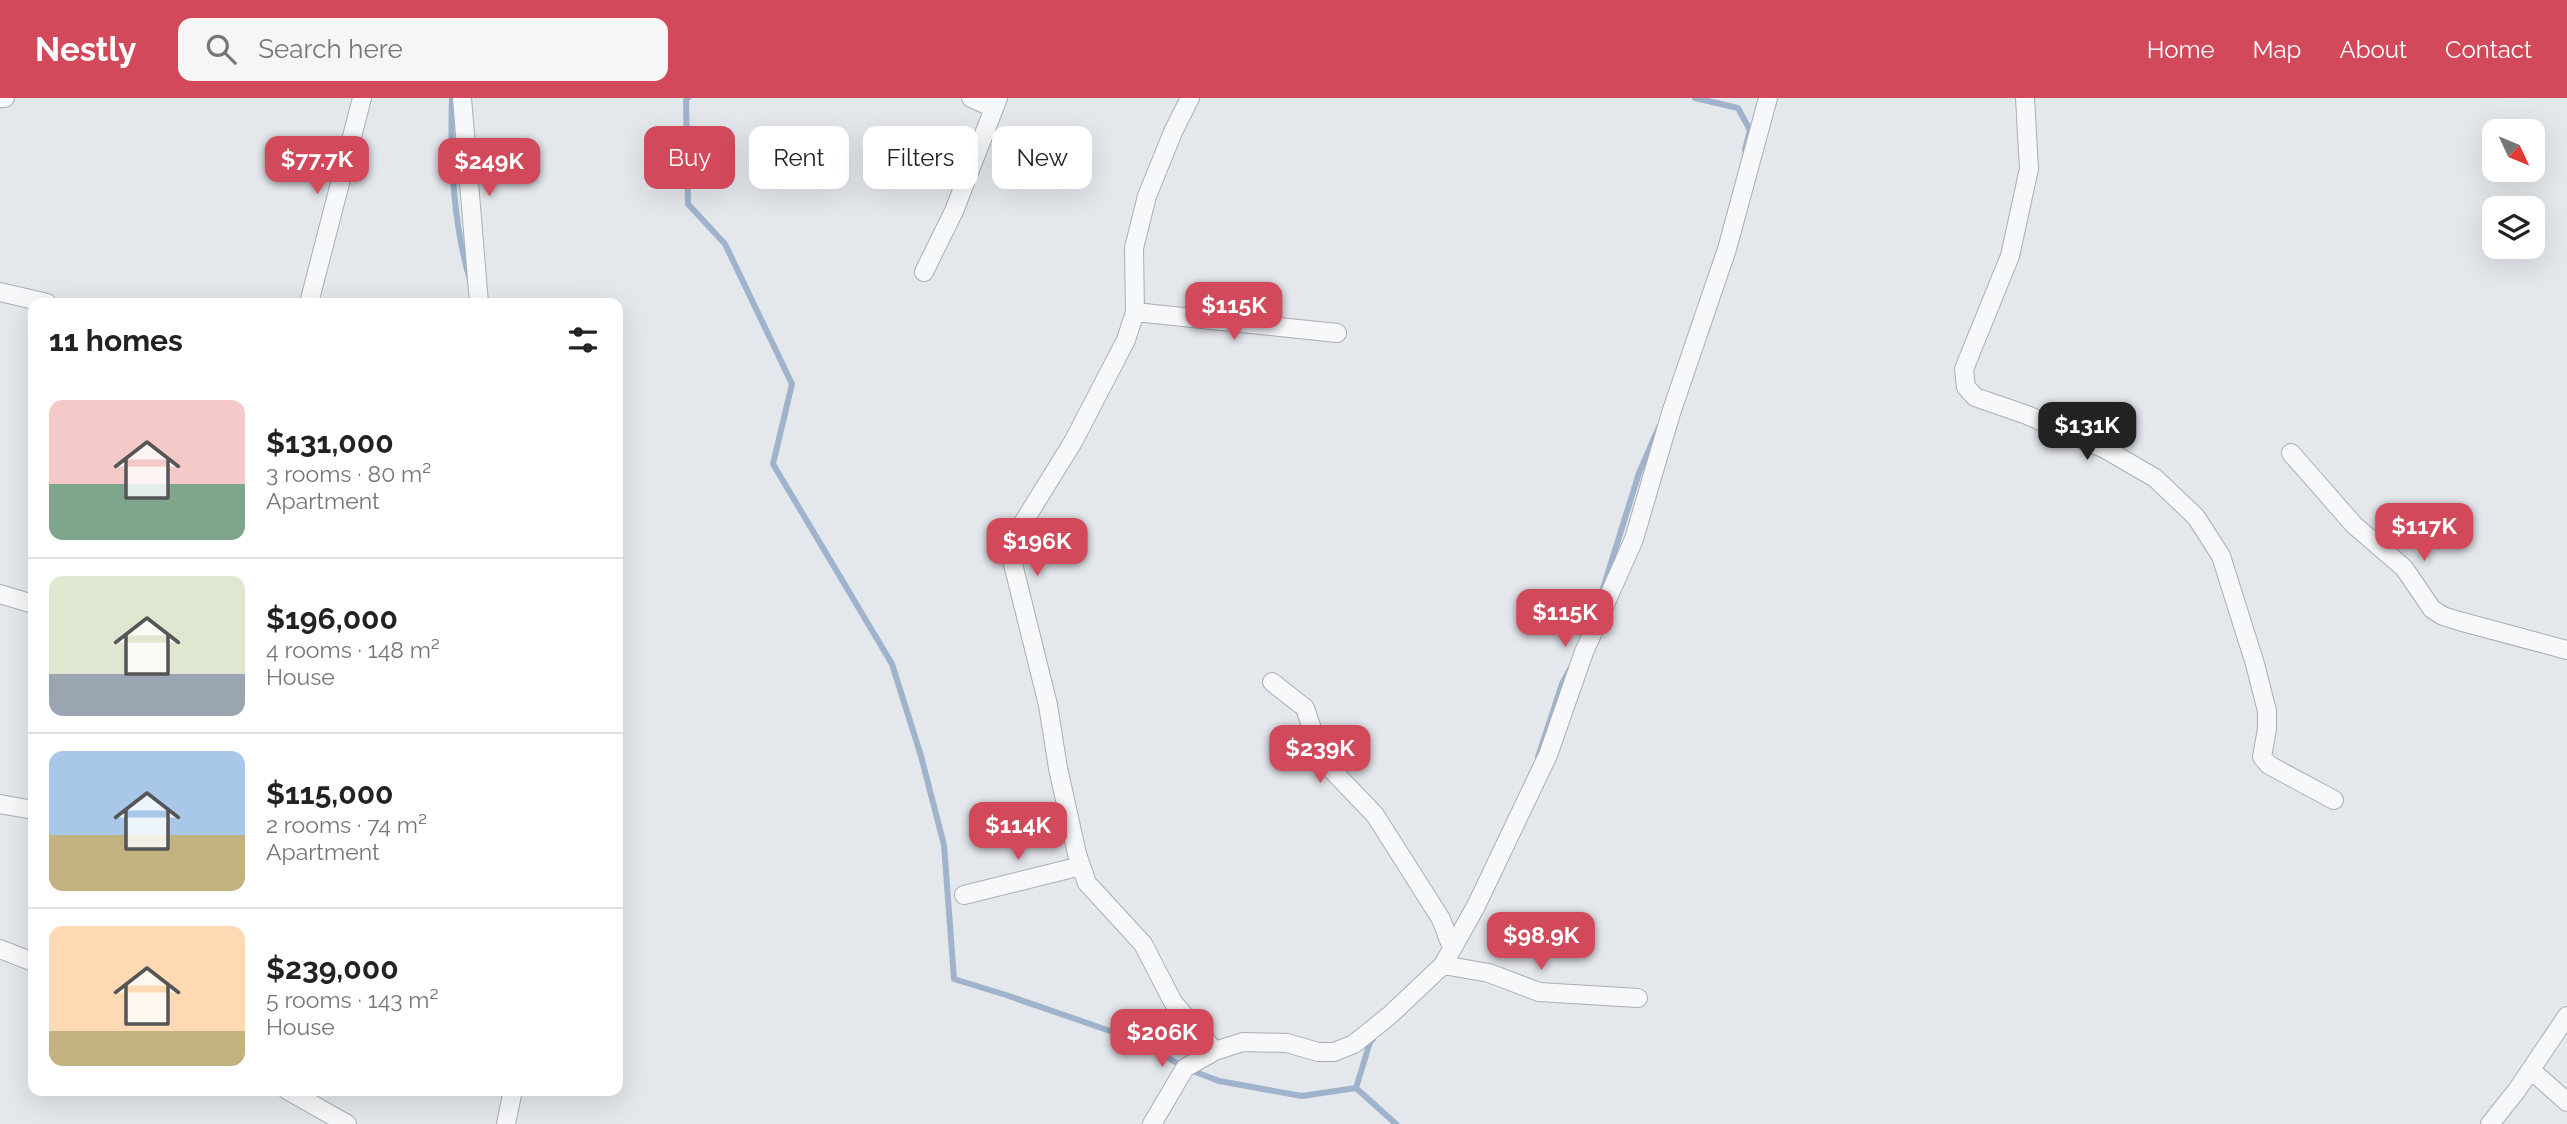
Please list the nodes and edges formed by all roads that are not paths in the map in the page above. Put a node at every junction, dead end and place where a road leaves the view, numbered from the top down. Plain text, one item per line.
1 (362, 98) edge
2 (462, 98) edge
3 (971, 98) edge
4 (1190, 98) edge
5 (1768, 98) edge
6 (2025, 98) edge
7 (996, 103) edge
8 (924, 272) dead end
9 (0, 292) edge
10 (310, 298) edge
11 (479, 298) edge
12 (28, 299) edge
13 (1135, 312) junction
14 (1337, 333) dead end
15 (2291, 453) dead end
16 (0, 594) edge
17 (28, 602) edge
18 (2567, 650) edge
19 (1272, 682) dead end
20 (2334, 800) dead end
21 (0, 804) edge
22 (28, 809) edge
23 (1081, 866) junction
24 (964, 895) dead end
25 (1452, 948) junction
26 (0, 950) edge
27 (28, 960) edge
28 (1443, 965) junction
29 (1638, 998) dead end
30 (2567, 1016) edge
31 (1215, 1051) junction
32 (2531, 1070) junction
33 (298, 1096) edge
34 (512, 1096) edge
35 (2567, 1102) edge
36 (347, 1124) edge
37 (506, 1124) edge
38 (1152, 1124) edge
39 (2490, 1124) edge

1 - 10 street
2 - 11 street
3 - 7 street
4 - 13 street
5 - 25 street
6 - 20 street
7 - 8 street
9 - 12 street
13 - 14 street
13 - 23 street
15 - 18 street
16 - 17 street
19 - 25 street
21 - 22 street
23 - 24 street
23 - 31 street
25 - 28 street
26 - 27 street
28 - 29 street
28 - 31 street
30 - 32 street
31 - 38 street
32 - 35 street
32 - 39 street
33 - 36 street
34 - 37 street

